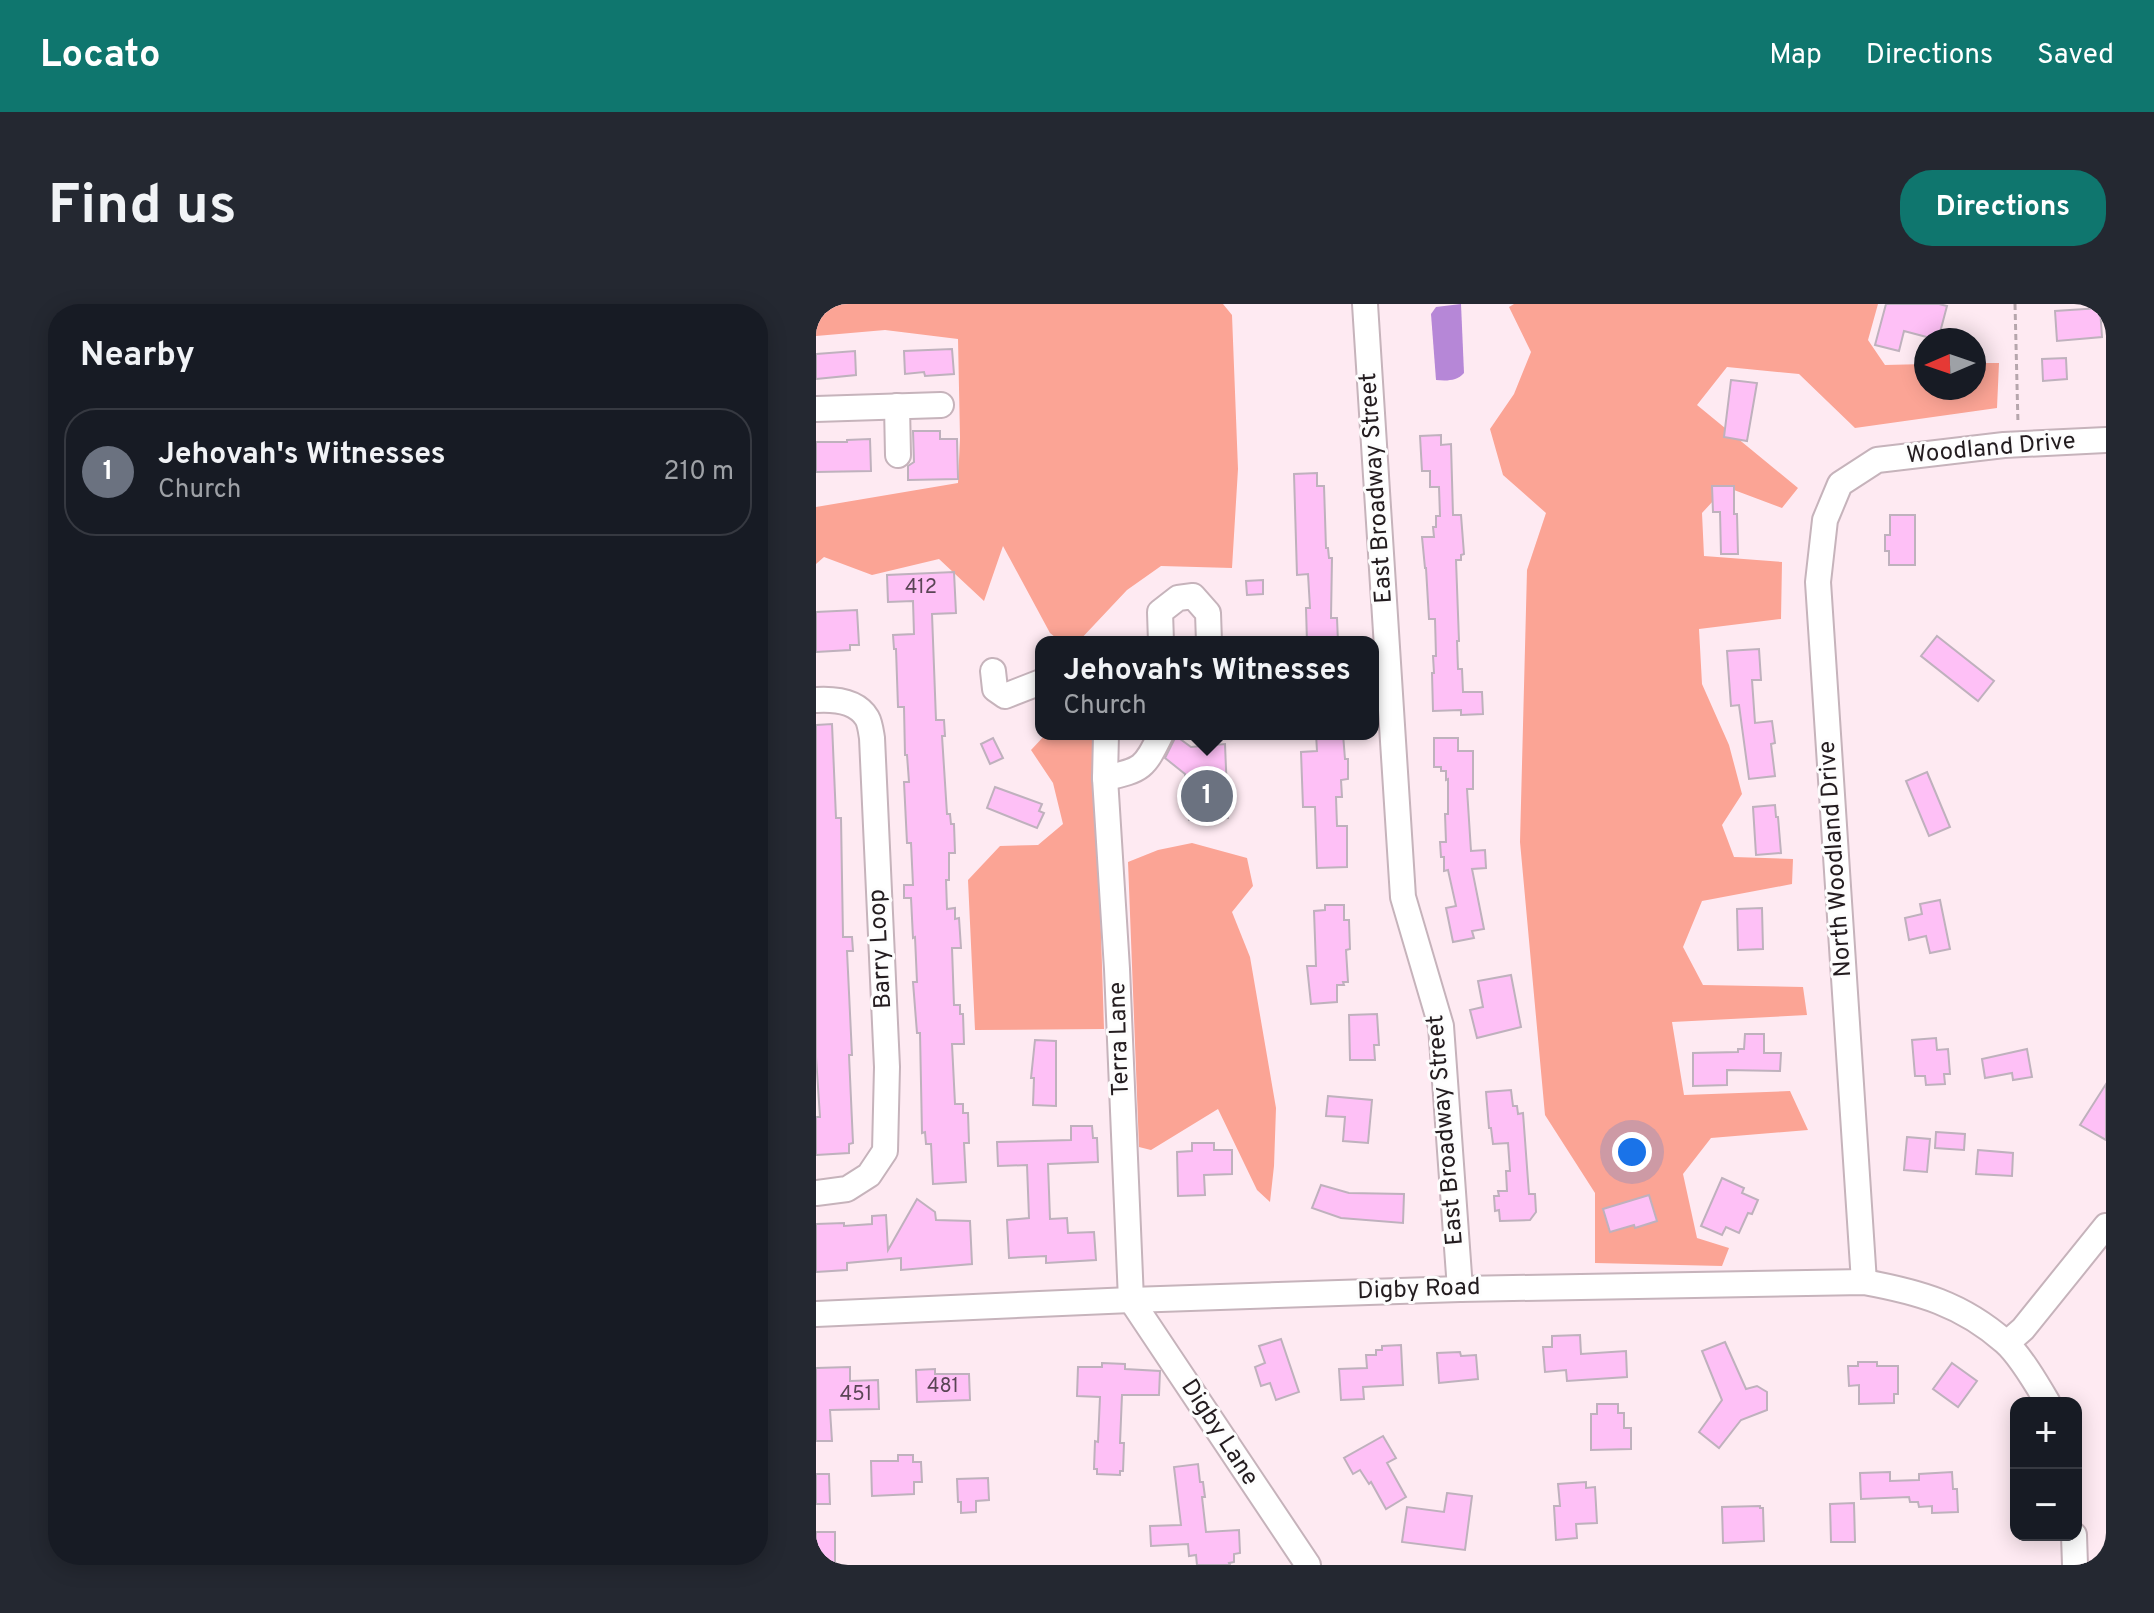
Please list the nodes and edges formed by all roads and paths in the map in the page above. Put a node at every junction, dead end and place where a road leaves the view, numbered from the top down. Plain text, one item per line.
1 (1365, 304) edge
2 (2015, 304) edge
3 (941, 405) dead end
4 (897, 406) junction
5 (816, 409) edge
6 (2106, 440) edge
7 (2019, 444) junction
8 (898, 455) dead end
9 (1877, 460) joint
10 (1161, 636) edge
11 (1209, 636) edge
12 (993, 671) dead end
13 (1035, 684) edge
14 (816, 700) edge
15 (1106, 740) edge
16 (1158, 740) edge
17 (1105, 778) junction
18 (816, 1193) edge
19 (2106, 1226) edge
20 (1864, 1282) junction
21 (1460, 1289) junction
22 (1131, 1300) junction
23 (816, 1314) edge
24 (2007, 1343) junction
25 (2045, 1397) edge
26 (2074, 1541) edge
27 (1308, 1565) edge
28 (2075, 1565) edge

1 - 21 street, East Broadway Street
2 - 7 path
3 - 4 street
4 - 5 street
4 - 8 street
6 - 7 street, Woodland Drive
7 - 9 street, Woodland Drive
9 - 20 street, North Woodland Drive
10 - 11 street
12 - 13 street
14 - 18 street, Barry Loop
15 - 17 street, Terra Lane
16 - 17 street
17 - 22 street, Terra Lane
19 - 24 street
20 - 21 street, Digby Road
20 - 24 street, Digby Road
21 - 22 street, Digby Road
22 - 23 street, Digby Road
22 - 27 street, Digby Lane
24 - 25 street, Digby Road
26 - 28 street

